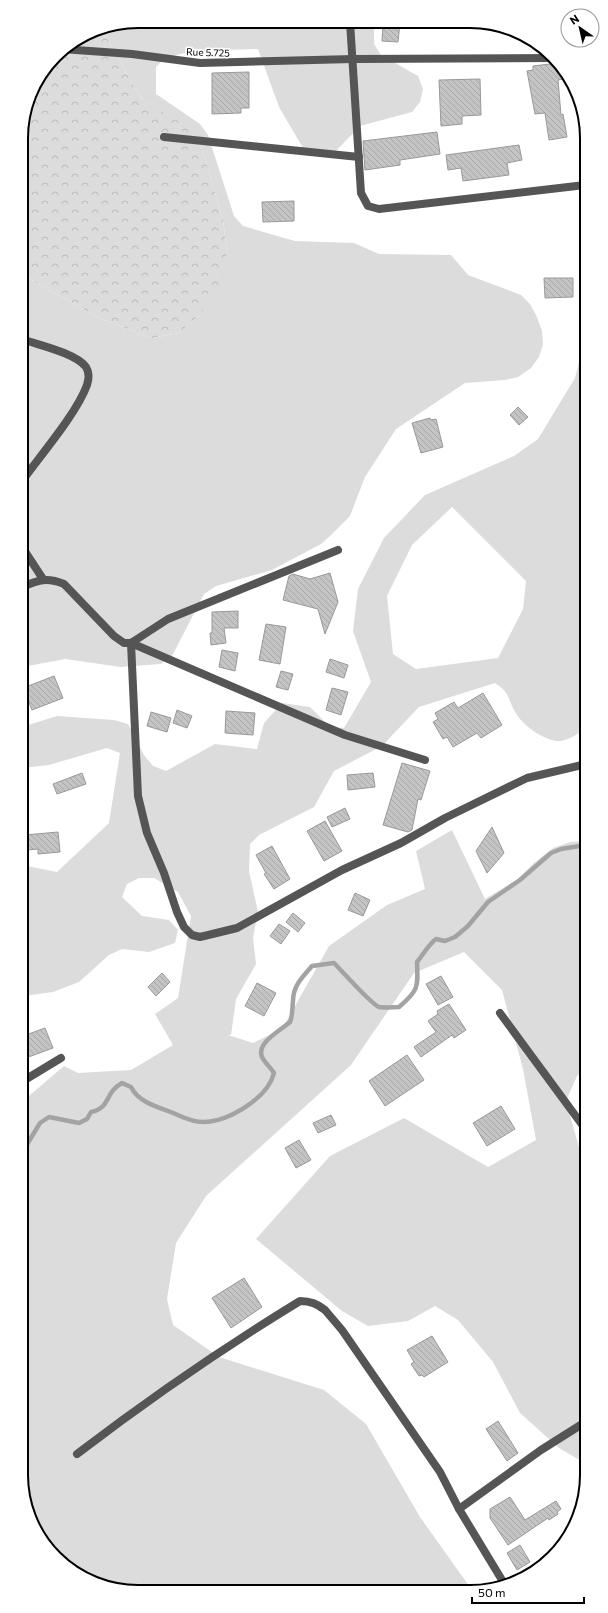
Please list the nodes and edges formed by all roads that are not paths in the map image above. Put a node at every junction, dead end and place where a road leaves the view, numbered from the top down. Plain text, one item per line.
1 (350, 28) edge
2 (73, 50) edge
3 (546, 58) edge
4 (353, 59) junction
5 (164, 137) dead end
6 (359, 157) junction
7 (580, 186) edge
8 (28, 341) edge
9 (28, 473) edge
10 (338, 550) dead end
11 (28, 556) edge
12 (43, 578) junction
13 (28, 584) edge
14 (131, 643) junction
15 (425, 760) dead end
16 (580, 765) edge
17 (500, 1013) dead end
18 (61, 1058) dead end
19 (28, 1078) edge
20 (580, 1122) edge
21 (580, 1427) edge
22 (77, 1454) dead end
23 (459, 1509) junction
24 (502, 1580) edge

1 - 4 street
2 - 4 street, Rue 5.725
3 - 4 street, Rue 5.725
4 - 6 street
5 - 6 street
6 - 7 street
8 - 9 street
10 - 14 street
11 - 12 street
12 - 13 street
12 - 14 street
14 - 15 street
14 - 16 street
17 - 20 street
18 - 19 street
21 - 23 street
22 - 23 street
23 - 24 street

